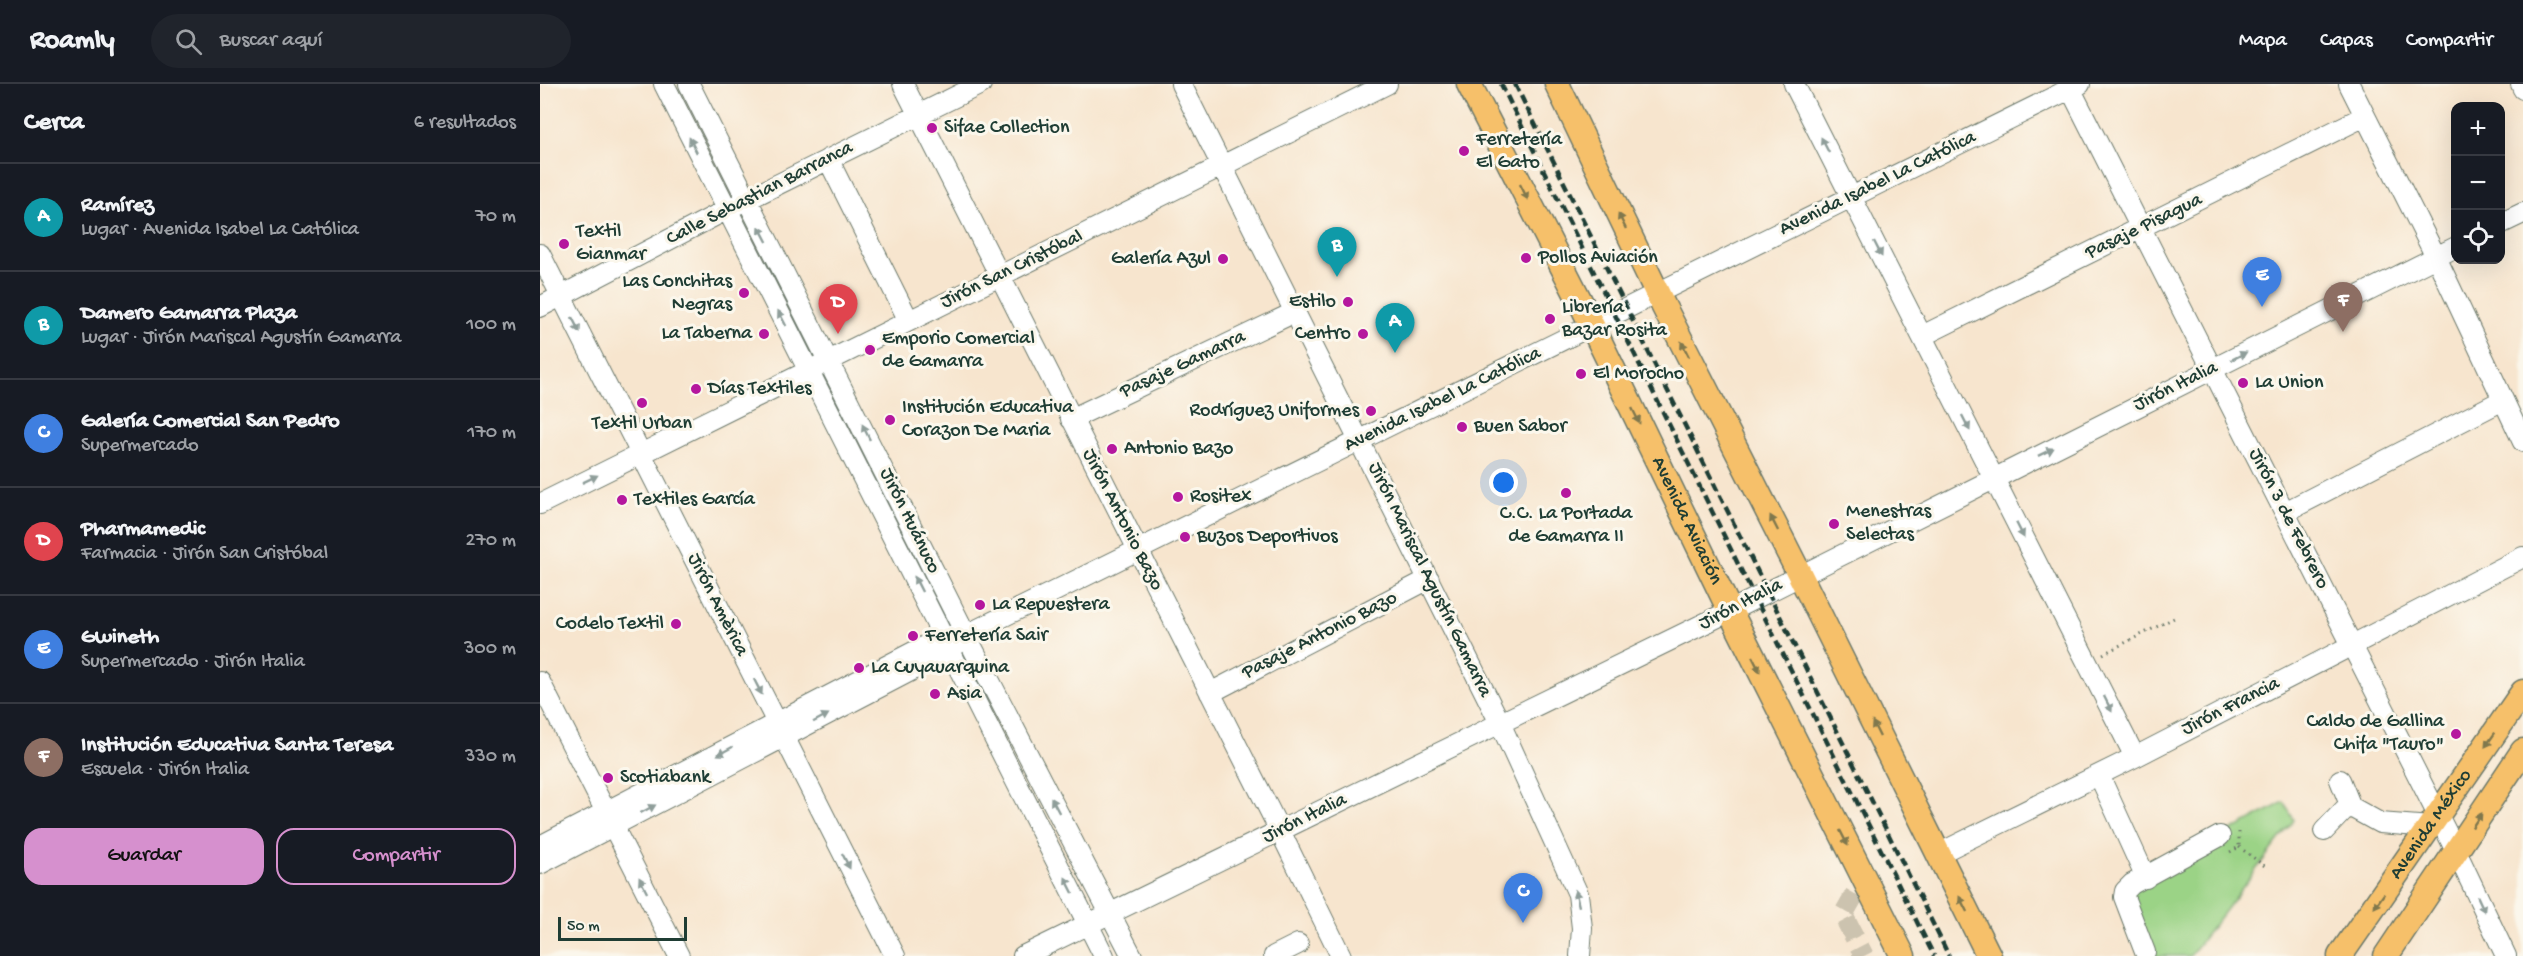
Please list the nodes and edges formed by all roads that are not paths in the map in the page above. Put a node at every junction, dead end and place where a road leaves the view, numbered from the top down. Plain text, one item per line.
1 (664, 84) edge
2 (688, 84) edge
3 (903, 84) edge
4 (981, 84) edge
5 (1181, 84) edge
6 (1387, 84) edge
7 (1469, 84) edge
8 (1557, 84) edge
9 (1794, 84) edge
10 (2349, 84) edge
11 (2521, 84) edge
12 (2073, 86) edge
13 (2523, 89) edge
14 (918, 115) junction
15 (2365, 116) junction
16 (828, 159) junction
17 (1222, 166) junction
18 (1851, 197) junction
19 (746, 200) junction
20 (726, 210) junction
21 (2523, 213) edge
22 (2505, 222) edge
23 (2141, 228) junction
24 (2451, 250) edge
25 (540, 254) edge
26 (2436, 257) junction
27 (999, 276) junction
28 (1657, 292) junction
29 (561, 296) junction
30 (540, 307) edge
31 (1295, 312) junction
32 (909, 321) junction
33 (1592, 326) junction
34 (1922, 336) junction
35 (830, 360) junction
36 (2213, 369) junction
37 (809, 370) junction
38 (2503, 400) junction
39 (1071, 418) junction
40 (1359, 441) junction
41 (2523, 442) edge
42 (641, 454) junction
43 (1994, 478) junction
44 (540, 504) edge
45 (2284, 512) junction
46 (1138, 551) junction
47 (2523, 557) edge
48 (1800, 575) junction
49 (1430, 579) junction
50 (1730, 611) junction
51 (966, 635) junction
52 (947, 643) junction
53 (2352, 646) junction
54 (540, 682) edge
55 (2523, 692) edge
56 (1210, 693) junction
57 (1500, 723) junction
58 (781, 731) junction
59 (2523, 751) edge
60 (2135, 757) junction
61 (2099, 774) junction
62 (2340, 780) dead end
63 (2351, 807) junction
64 (610, 820) junction
65 (2434, 821) junction
66 (1280, 831) junction
67 (2324, 831) dead end
68 (2220, 836) dead end
69 (540, 846) edge
70 (2456, 851) junction
71 (1938, 854) junction
72 (540, 864) edge
73 (2146, 878) junction
74 (1111, 912) junction
75 (1088, 924) junction
76 (1298, 944) dead end
77 (2145, 952) dead end
78 (679, 956) edge
79 (895, 956) edge
80 (1023, 956) edge
81 (1104, 956) edge
82 (1132, 956) edge
83 (1274, 956) edge
84 (1341, 956) edge
85 (1580, 956) edge
86 (1903, 956) edge
87 (1989, 956) edge
88 (2340, 956) edge
89 (2386, 956) edge
90 (2506, 956) edge

20 -> 1 street, Jirón Huánuco
2 - 19 street, Jirón Huánuco
3 - 14 street, Jirón Antonio Bazo
4 - 14 street, Calle Sebastian Barranca
5 - 17 street, Jirón Mariscal Agustín Gamarra
6 - 17 street, Jirón San Cristóbal
7 -> 33 main road, Avenida Aviación
28 -> 8 main road
18 -> 9 street
10 - 15 street
11 - 13 street
12 - 18 street, Avenida Isabel La Católica
12 - 23 street, Jirón 3 de Febrero
14 - 16 street, Calle Sebastian Barranca
14 - 27 street, Jirón Antonio Bazo
15 - 23 street, Pasaje Pisagua
15 - 26 street
16 - 19 street, Calle Sebastian Barranca
16 - 32 street
17 - 27 street, Jirón San Cristóbal
17 - 31 street, Jirón Mariscal Agustín Gamarra
18 - 28 street, Avenida Isabel La Católica
18 -> 34 street
19 - 20 street, Calle Sebastian Barranca
35 -> 19 street, Jirón Huánuco
20 - 29 street, Calle Sebastian Barranca
37 -> 20 street, Jirón Huánuco
21 - 22 street
23 - 34 street, Pasaje Pisagua
23 - 36 street, Jirón 3 de Febrero
24 - 26 street, Jirón Italia
25 - 29 street, Jirón Amèrica
36 -> 26 street, Jirón Italia
26 - 38 street
27 - 32 street, Jirón San Cristóbal
27 - 39 street, Jirón Antonio Bazo
28 - 33 street, Avenida Isabel La Católica
48 -> 28 main road
29 - 30 street, Calle Sebastian Barranca
29 -> 42 street, Jirón Amèrica
31 - 39 street, Pasaje Gamarra
31 - 40 street, Jirón Mariscal Agustín Gamarra
32 - 35 street, Jirón San Cristóbal
33 - 40 street, Avenida Isabel La Católica
33 -> 50 main road, Avenida Aviación
34 -> 43 street
35 - 37 street, Jirón San Cristóbal
51 -> 35 street, Jirón Huánuco
43 -> 36 street, Jirón Italia
36 - 45 street, Jirón 3 de Febrero
37 - 42 street, Jirón San Cristóbal
52 -> 37 street, Jirón Huánuco
38 - 41 street
38 - 45 street
39 - 46 street, Jirón Antonio Bazo
40 - 46 street, Avenida Isabel La Católica
40 - 49 street, Jirón Mariscal Agustín Gamarra
44 -> 42 street, Jirón San Cristóbal
42 -> 58 street, Jirón Amèrica
43 - 48 street, Jirón Italia
43 -> 60 street
45 - 53 street, Jirón 3 de Febrero
46 - 51 street, Avenida Isabel La Católica
46 - 56 street, Jirón Antonio Bazo
47 - 53 street, Jirón Francia
48 - 50 street, Jirón Italia
71 -> 48 main road
49 - 56 street, Pasaje Antonio Bazo
49 - 57 street, Jirón Mariscal Agustín Gamarra
50 - 57 street, Jirón Italia
50 -> 86 main road, Avenida Aviación
51 - 52 street, Avenida Isabel La Católica
74 -> 51 street, Jirón Huánuco
52 - 58 street, Avenida Isabel La Católica
75 -> 52 street, Jirón Huánuco
53 - 60 street, Jirón Francia
53 - 65 street, Jirón 3 de Febrero
54 - 64 street
55 -> 65 main road, Avenida México
56 - 66 street, Jirón Antonio Bazo
57 - 66 street, Jirón Italia
85 -> 57 street, Jirón Mariscal Agustín Gamarra
58 - 64 street, Avenida Isabel La Católica
58 -> 79 street, Jirón Amèrica
70 -> 59 main road, Avenida México
60 - 61 street, Jirón Francia
61 - 71 street, Jirón Francia
61 - 73 street
62 - 63 street
63 - 65 street
63 - 67 street
64 - 69 street, Avenida Isabel La Católica
64 - 72 street, Avenida Isabel La Católica
78 -> 64 street
65 - 70 street, Jirón 3 de Febrero
65 -> 88 main road, Avenida México
66 - 74 street, Jirón Italia
66 - 84 street, Jirón Antonio Bazo
68 - 73 street
70 - 89 main road, Avenida México
70 -> 90 street, Jirón 3 de Febrero
87 -> 71 main road
73 - 77 street
74 - 75 street, Jirón Italia
74 - 82 street, Jirón Huánuco
75 - 80 street, Jirón Italia
75 - 81 street, Jirón Huánuco
76 - 83 street

